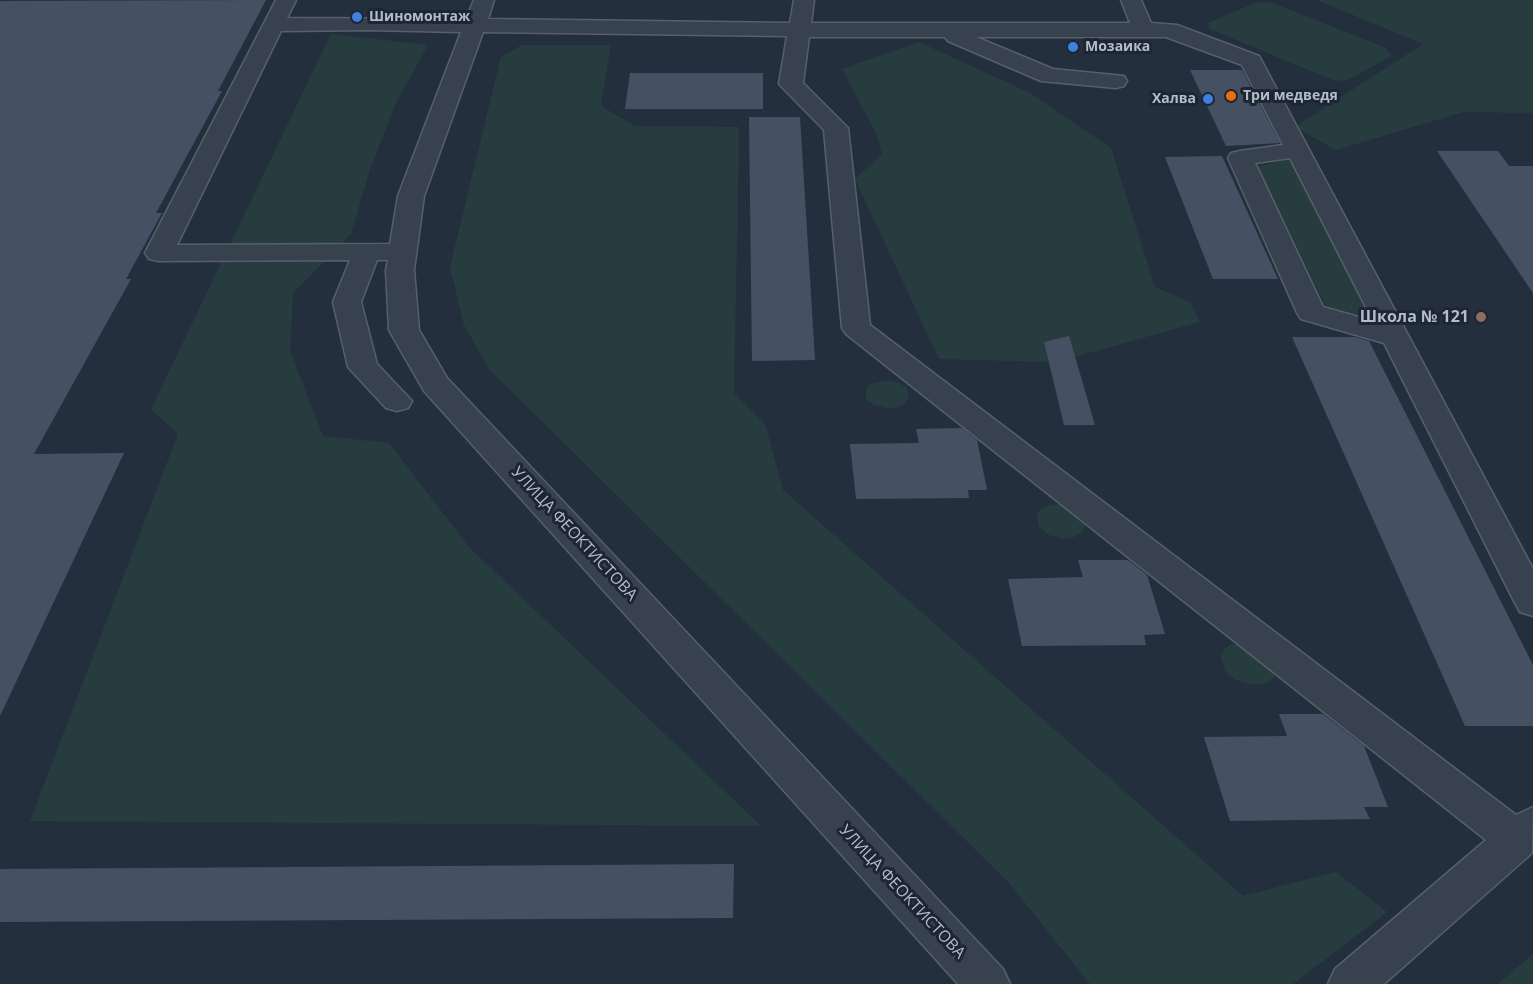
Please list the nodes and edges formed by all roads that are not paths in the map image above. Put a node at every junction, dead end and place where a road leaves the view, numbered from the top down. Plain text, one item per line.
1 (286, 0) edge
2 (1131, 0) edge
3 (479, 14) edge
4 (802, 15) edge
5 (274, 25) junction
6 (1143, 30) junction
7 (943, 31) junction
8 (1116, 81) dead end
9 (1298, 150) junction
10 (367, 252) junction
11 (403, 252) junction
12 (1396, 337) junction
13 (397, 401) dead end
14 (1533, 603) edge
15 (1525, 833) edge
16 (987, 984) edge
17 (1351, 984) edge

1 - 5 street
2 - 6 street
3 - 4 street
3 - 5 street
3 - 11 street, УЛИЦА ФЕОКТИСТОВА
4 - 7 street
4 - 15 street
5 - 10 street
6 - 7 street
6 - 9 street
7 - 8 street
9 - 12 street
9 - 12 street
10 - 11 street
10 - 13 street
11 - 16 street, УЛИЦА ФЕОКТИСТОВА
12 - 14 street
15 - 17 street

